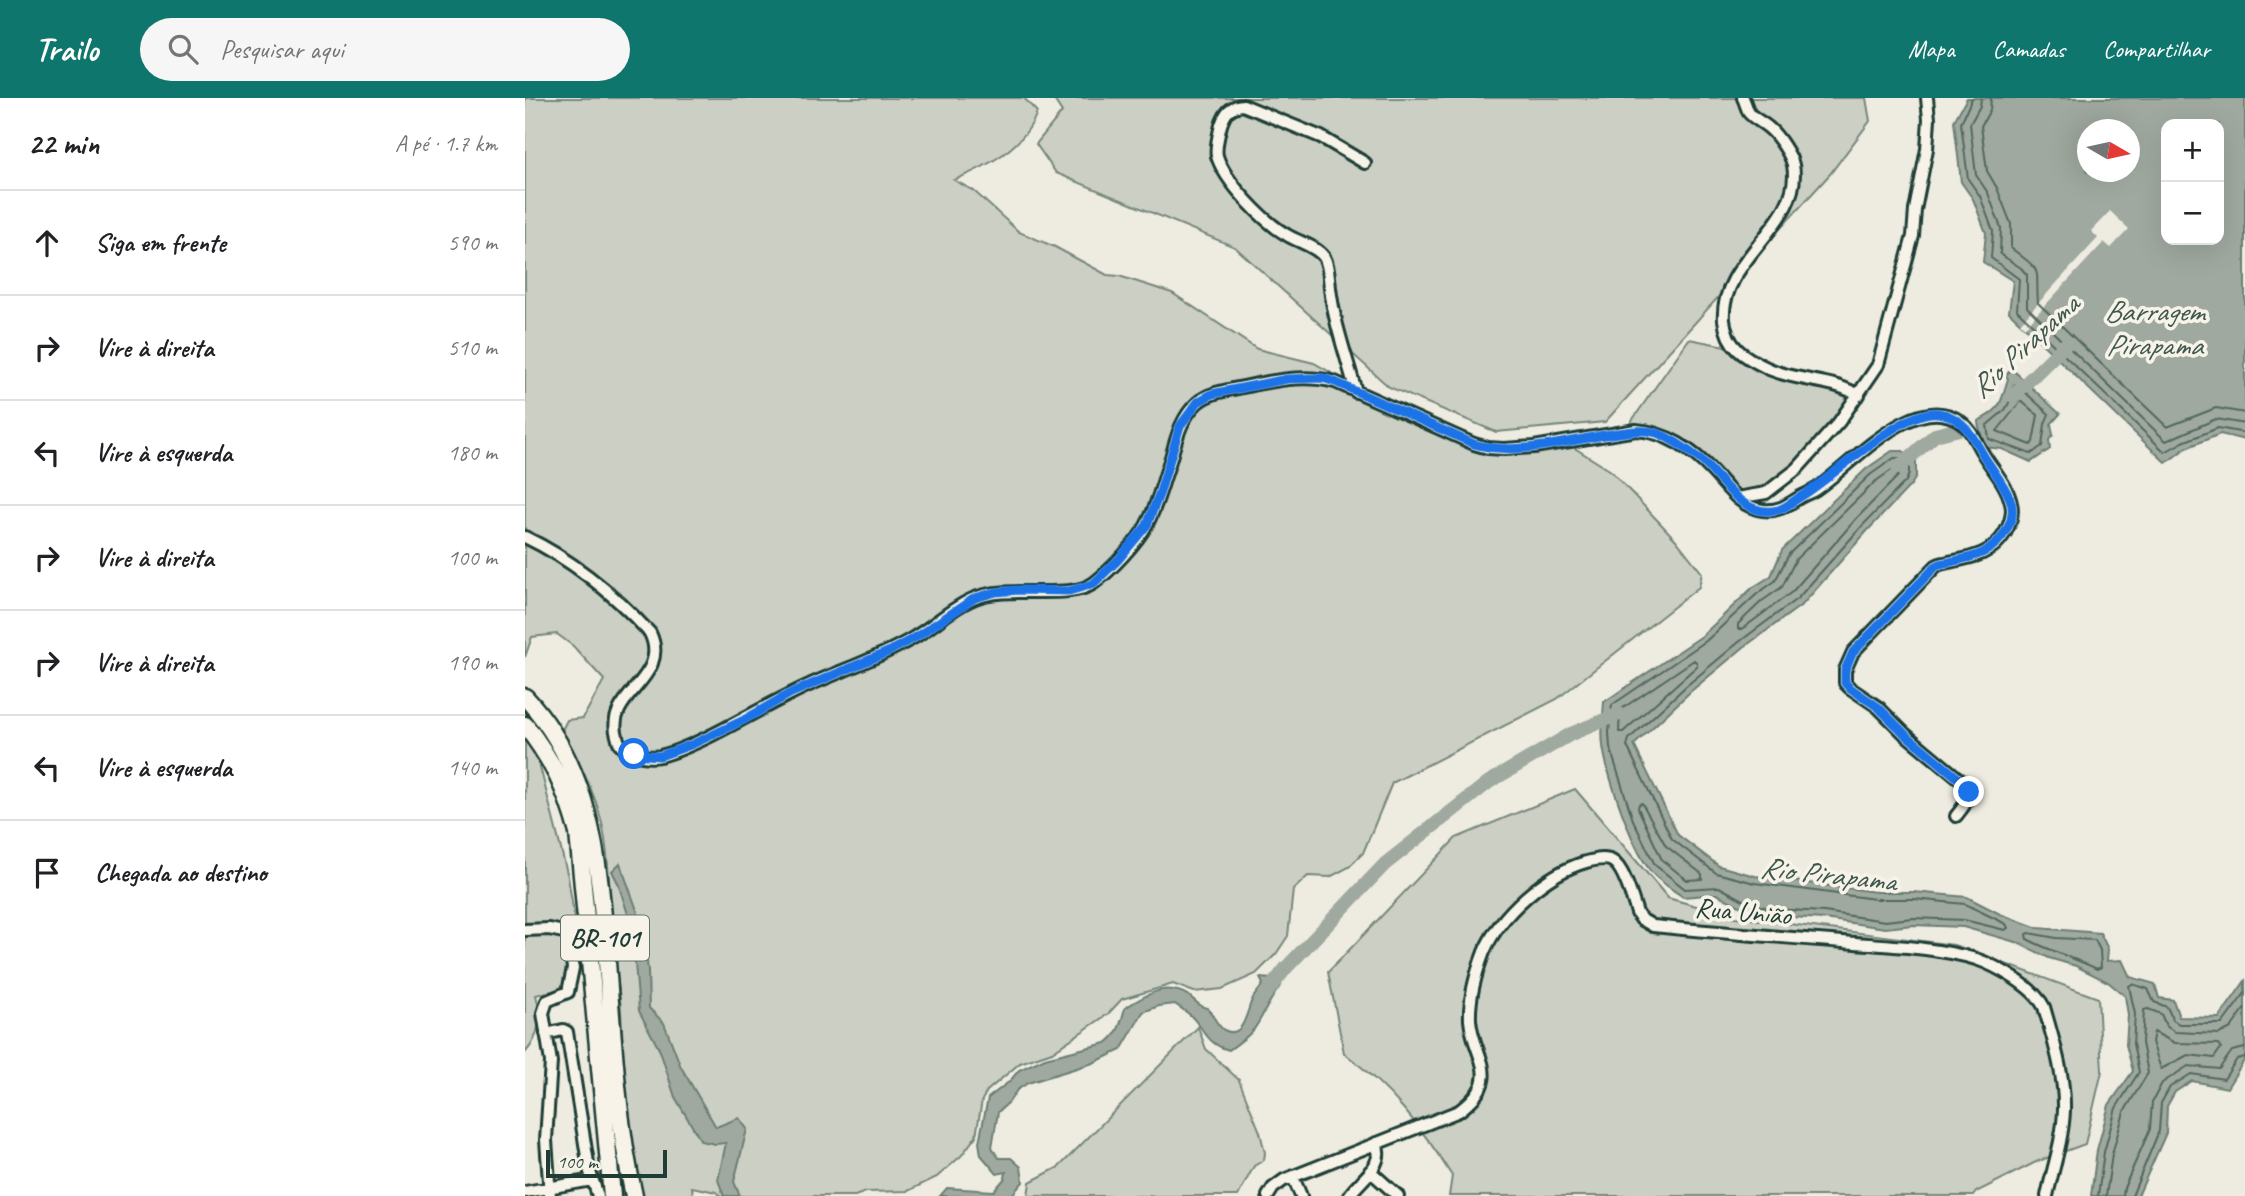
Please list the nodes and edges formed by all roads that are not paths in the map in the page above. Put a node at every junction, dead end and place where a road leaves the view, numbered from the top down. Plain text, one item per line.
1 (1743, 98) edge
2 (1927, 98) edge
3 (1365, 163) dead end
4 (1356, 392) junction
5 (1859, 394) junction
6 (1737, 498) junction
7 (525, 537) edge
8 (525, 697) edge
9 (525, 725) edge
10 (1956, 816) dead end
11 (587, 920) junction
12 (525, 930) edge
13 (568, 933) junction
14 (546, 1034) junction
15 (1376, 1143) junction
16 (1370, 1171) junction
17 (1293, 1177) junction
18 (592, 1180) junction
19 (525, 1192) edge
20 (549, 1192) edge
21 (598, 1196) edge
22 (612, 1196) edge
23 (634, 1196) edge
24 (1268, 1196) edge
25 (1305, 1196) edge
26 (1349, 1196) edge
27 (1398, 1196) edge
28 (2047, 1196) edge

1 - 5 street
2 - 5 street
3 - 4 street
4 - 6 street
4 - 7 street
5 - 6 street
6 - 10 street
8 - 23 highway, BR-101
9 - 11 highway, BR-101
11 - 13 street
11 - 22 highway, BR-101
12 - 13 street
13 - 14 street
14 - 18 street
14 - 20 street
15 - 16 street
15 - 17 street
15 - 28 street, Rua União
16 - 26 street
16 - 27 street
17 - 24 street
17 - 25 street
18 - 20 street
18 - 21 street
19 - 20 street

